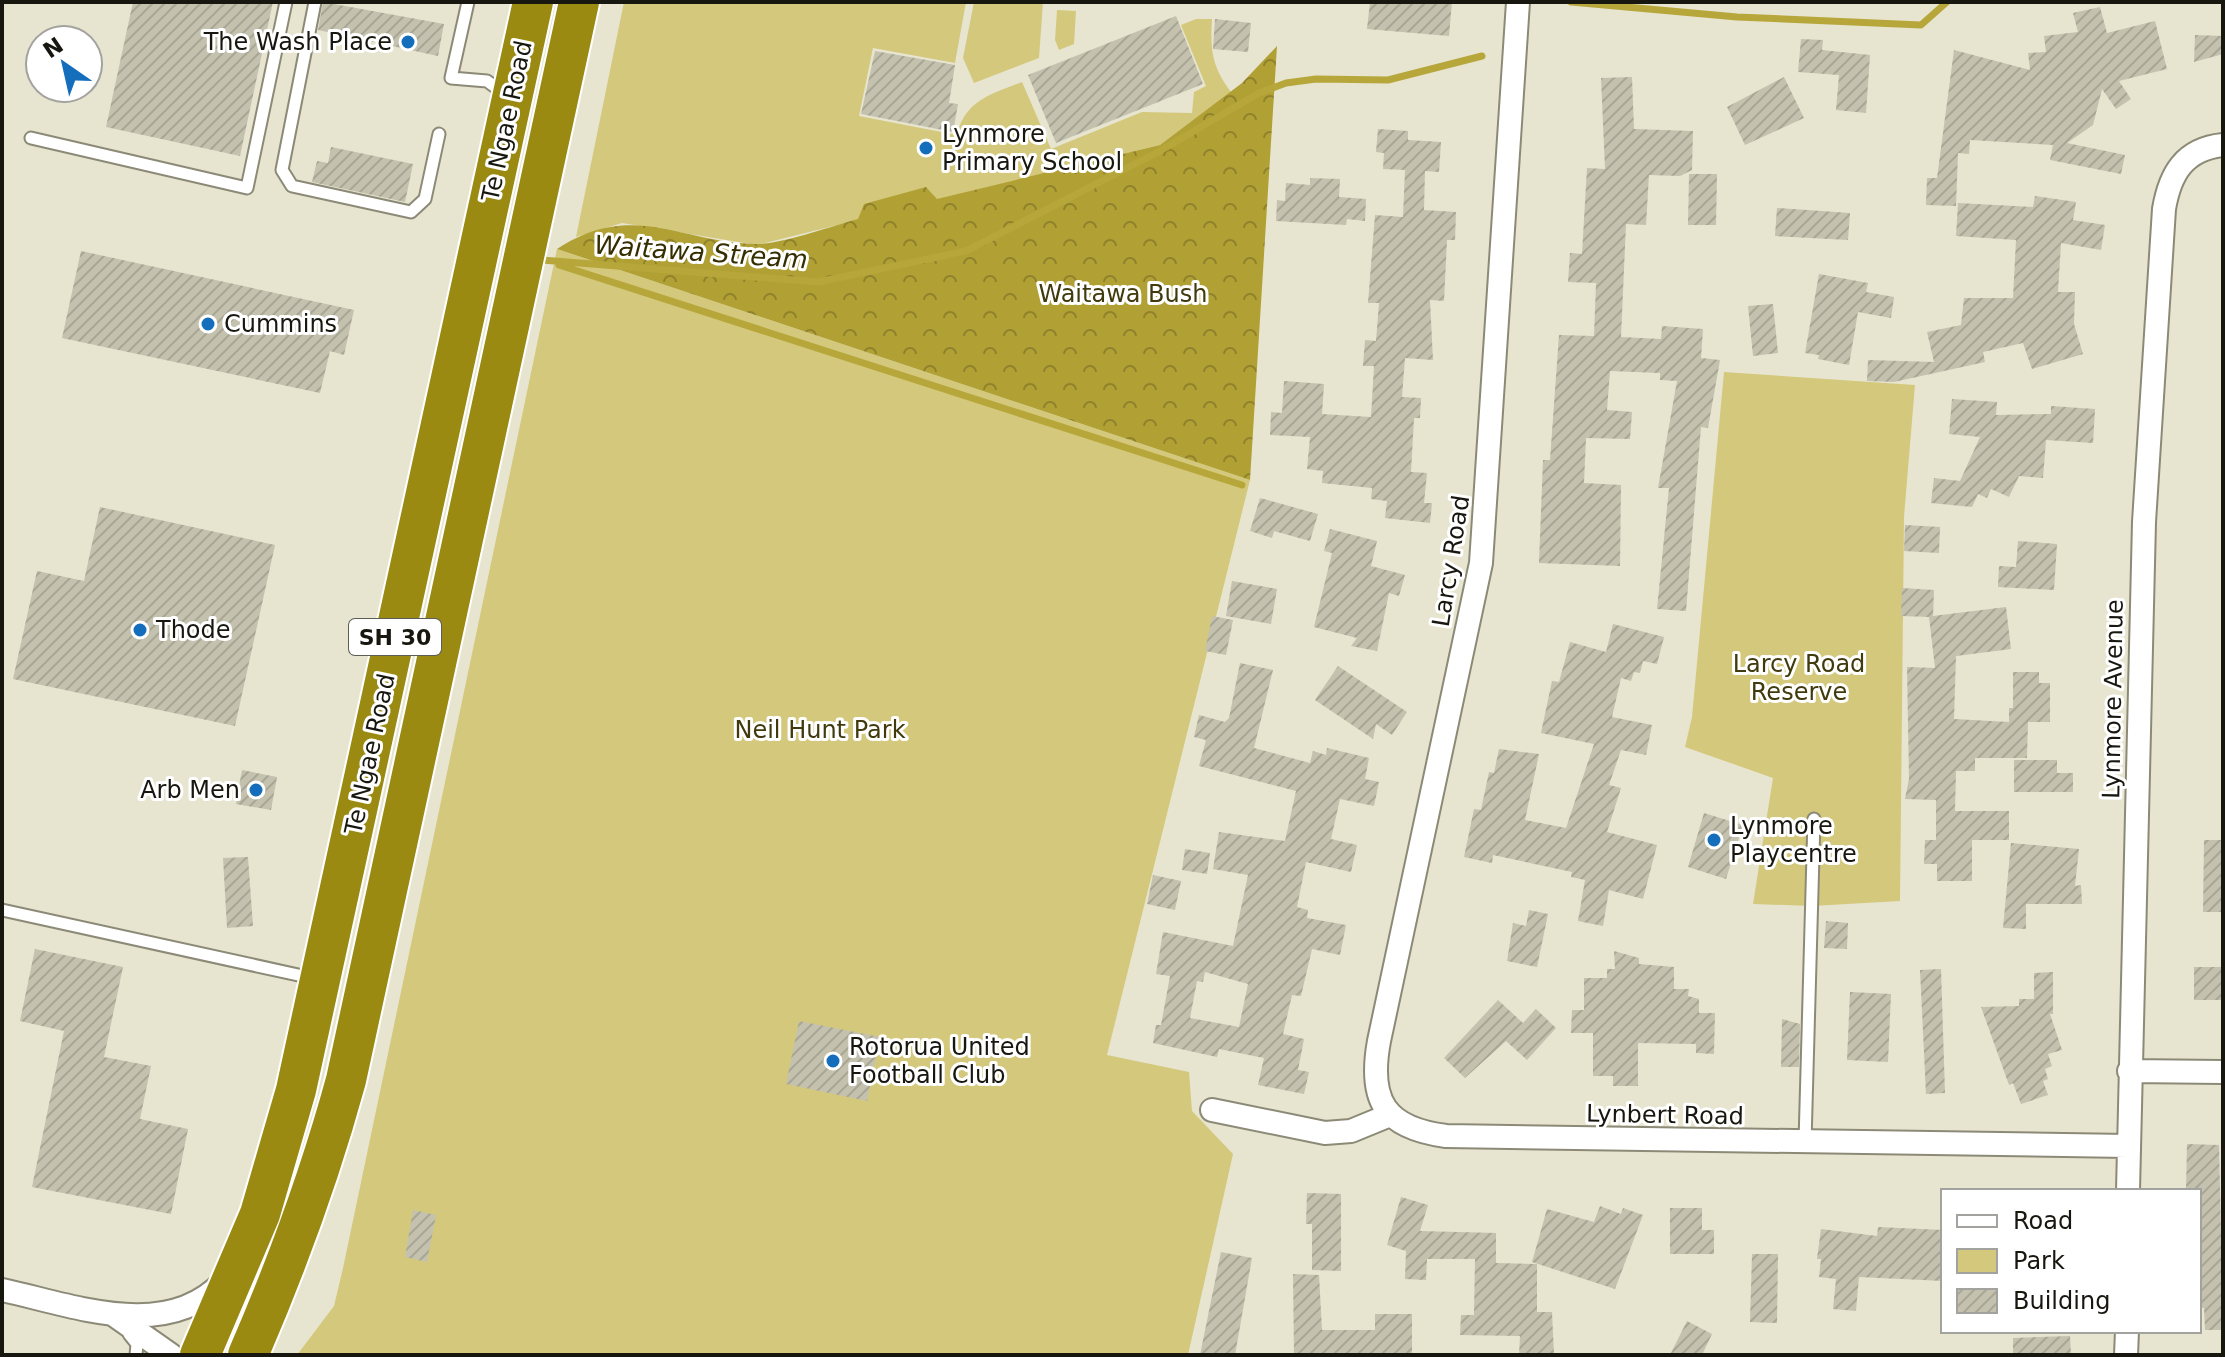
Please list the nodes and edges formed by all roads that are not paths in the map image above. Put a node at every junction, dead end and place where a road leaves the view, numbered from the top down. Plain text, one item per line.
1 (286, 2) edge
2 (315, 2) edge
3 (468, 2) edge
4 (533, 2) edge
5 (579, 2) edge
6 (1518, 2) edge
7 (512, 98) junction
8 (439, 134) dead end
9 (31, 138) dead end
10 (2223, 145) edge
11 (1814, 819) dead end
12 (2, 910) edge
13 (320, 980) junction
14 (2129, 1071) junction
15 (2223, 1072) edge
16 (1212, 1110) dead end
17 (1390, 1115) junction
18 (1805, 1144) junction
19 (2128, 1146) junction
20 (2128, 1189) edge
21 (239, 1266) junction
22 (2, 1290) edge
23 (113, 1314) junction
24 (2127, 1333) edge
25 (136, 1355) edge
26 (171, 1355) edge
27 (200, 1355) edge
28 (247, 1355) edge
29 (2126, 1355) edge

1 - 9 lane
2 - 8 lane
3 - 7 lane
4 - 7 highway, Te Ngae Road / SH 30
5 - 28 highway, Te Ngae Road / SH 30
6 - 17 street, Larcy Road
7 - 13 highway, Te Ngae Road / SH 30
10 - 14 street, Lynmore Avenue
11 - 18 lane
12 - 13 lane
13 - 21 highway, Te Ngae Road / SH 30
14 - 15 street
14 - 19 street, Lynmore Avenue
16 - 17 street
17 - 18 street, Lynbert Road
18 - 19 street, Lynbert Road
19 - 20 street, Lynmore Avenue
21 - 23 street
21 - 27 highway, Te Ngae Road / SH 30
22 - 23 street
23 - 25 lane
23 - 26 street
24 - 29 street

